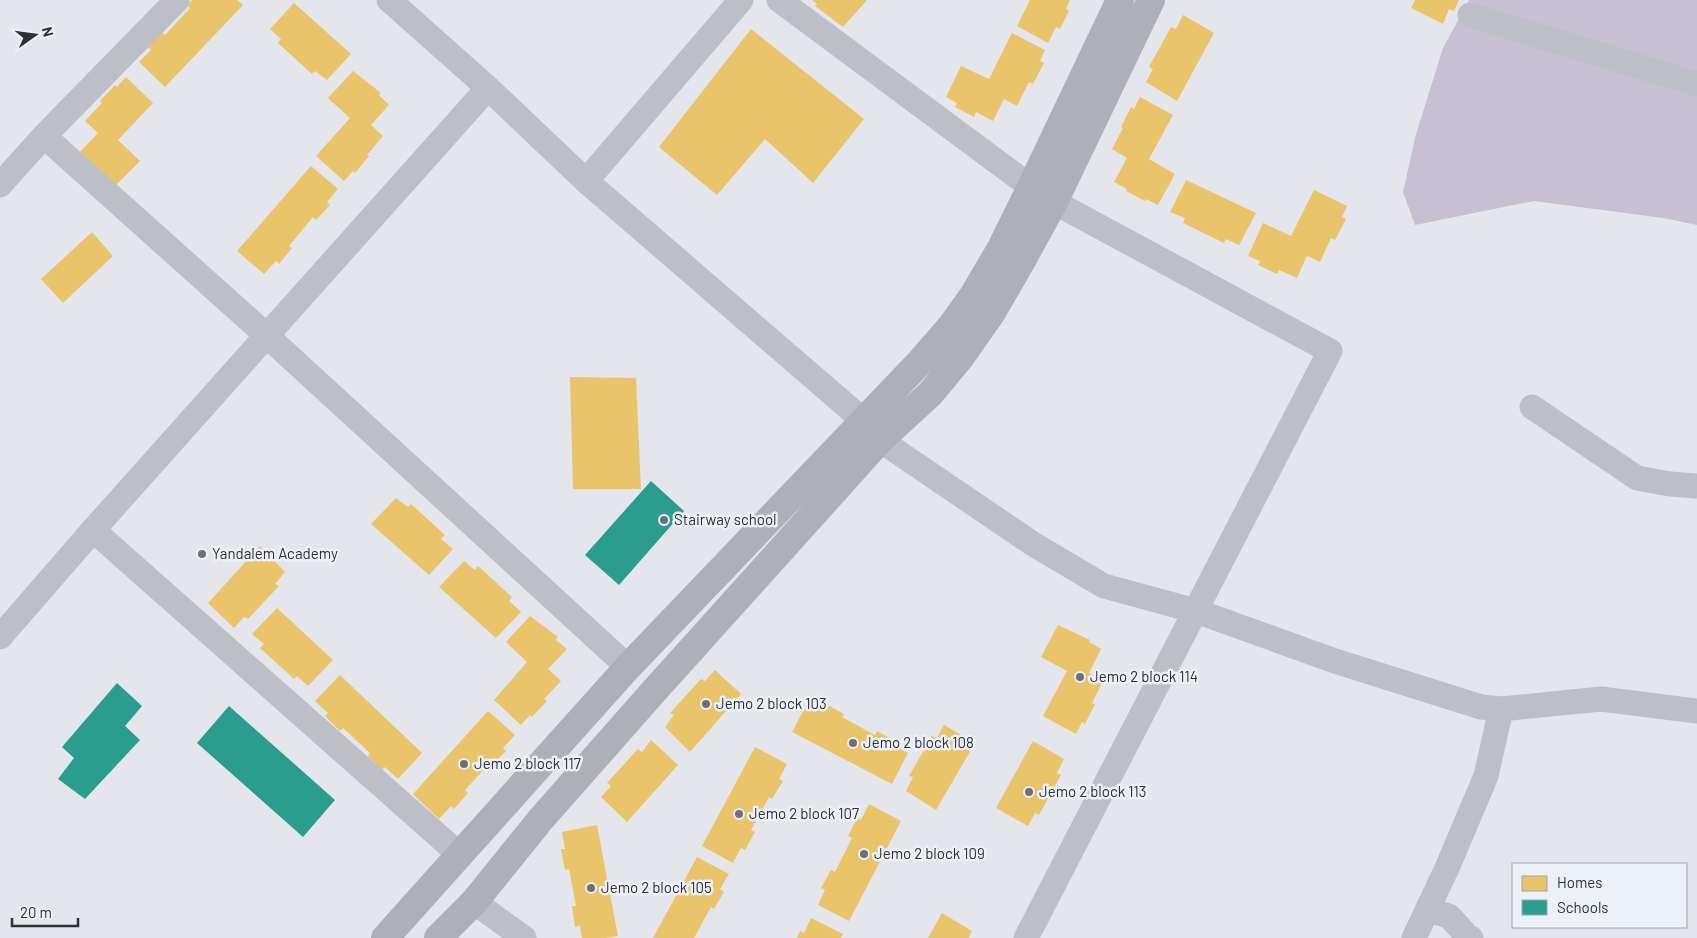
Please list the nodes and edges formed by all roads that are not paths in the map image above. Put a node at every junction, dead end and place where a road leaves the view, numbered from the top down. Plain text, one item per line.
1 (177, 0) edge
2 (390, 0) edge
3 (741, 0) edge
4 (779, 0) edge
5 (1120, 0) edge
6 (1151, 0) edge
7 (1470, 16) dead end
8 (1697, 84) edge
9 (488, 88) junction
10 (44, 136) junction
11 (586, 181) junction
12 (0, 185) edge
13 (1031, 187) junction
14 (1054, 202) junction
15 (266, 335) junction
16 (1532, 407) dead end
17 (872, 430) junction
18 (1697, 486) edge
19 (93, 530) junction
20 (1196, 612) junction
21 (0, 637) edge
22 (628, 667) junction
23 (1501, 709) junction
24 (1697, 711) edge
25 (460, 855) junction
26 (474, 902) junction
27 (1427, 910) junction
28 (385, 938) edge
29 (438, 938) edge
30 (524, 938) edge
31 (1026, 938) edge
32 (1414, 938) edge
33 (1472, 938) edge

1 - 10 street
2 - 9 street
3 - 11 street
4 - 13 street
5 - 13 street
6 - 14 street
7 - 8 street
9 - 11 street
9 - 15 street
10 - 12 street
10 - 15 street
11 - 17 street
13 - 17 street
14 - 17 street
14 - 20 street
15 - 19 street
15 - 22 street
16 - 18 street
17 - 20 street
17 - 22 street
17 - 26 street
19 - 21 street
19 - 25 street
20 - 23 street
20 - 31 street
22 - 25 street
23 - 24 street
23 - 27 street
25 - 28 street
26 - 29 street
26 - 30 street
27 - 32 street
27 - 33 street

